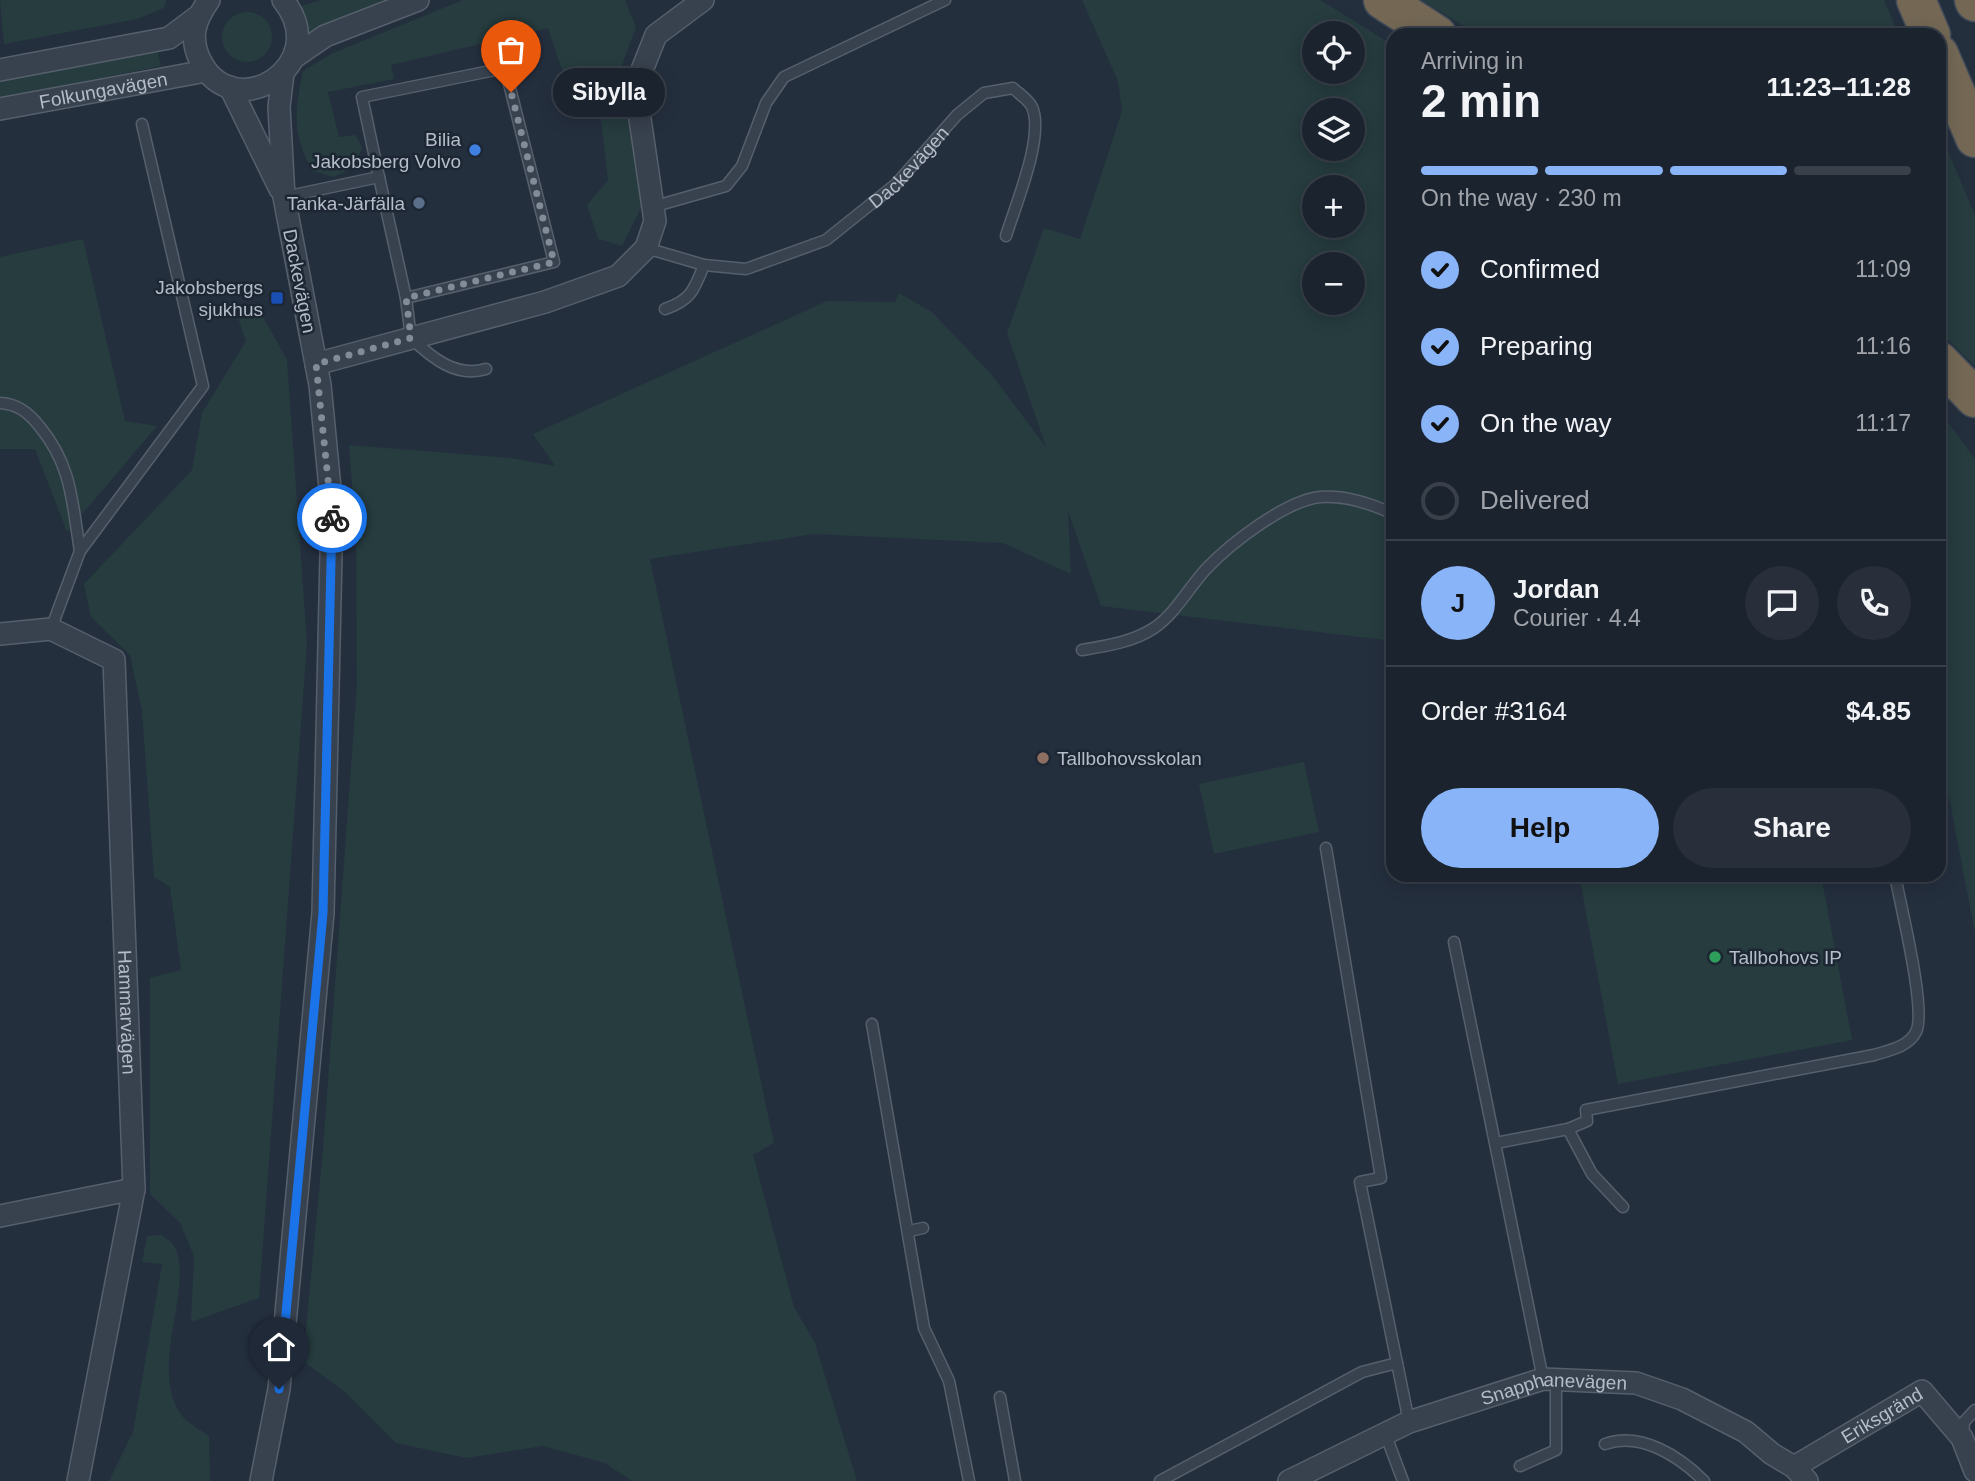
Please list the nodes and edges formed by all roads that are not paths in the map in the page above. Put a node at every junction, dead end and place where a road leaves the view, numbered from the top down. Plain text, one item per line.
1 (283, 0) edge
2 (418, 0) edge
3 (703, 0) edge
4 (945, 0) edge
5 (1383, 0) edge
6 (1916, 0) edge
7 (203, 8) edge
8 (1426, 28) edge
9 (1928, 28) edge
10 (288, 66) junction
11 (0, 70) edge
12 (1946, 70) edge
13 (206, 71) junction
14 (230, 87) junction
15 (0, 109) edge
16 (142, 124) dead end
17 (1975, 138) edge
18 (379, 177) junction
19 (284, 197) junction
20 (652, 206) junction
21 (1006, 236) dead end
22 (646, 248) junction
23 (704, 265) junction
24 (406, 298) junction
25 (665, 309) dead end
26 (411, 338) junction
27 (316, 364) junction
28 (1946, 367) edge
29 (486, 369) dead end
30 (1975, 398) edge
31 (0, 402) edge
32 (1386, 510) edge
33 (80, 551) junction
34 (51, 629) junction
35 (0, 634) edge
36 (1082, 650) dead end
37 (1326, 848) dead end
38 (1896, 882) edge
39 (1454, 942) dead end
40 (872, 1024) dead end
41 (1568, 1129) junction
42 (1496, 1143) junction
43 (134, 1189) junction
44 (1623, 1207) dead end
45 (0, 1216) edge
46 (923, 1228) dead end
47 (909, 1230) junction
48 (1397, 1363) junction
49 (1549, 1380) junction
50 (1000, 1397) dead end
51 (1975, 1410) edge
52 (1409, 1422) junction
53 (1385, 1433) junction
54 (1969, 1440) edge
55 (1605, 1444) dead end
56 (1520, 1466) dead end
57 (1975, 1471) edge
58 (1800, 1474) edge
59 (78, 1481) edge
60 (261, 1481) edge
61 (969, 1481) edge
62 (1015, 1481) edge
63 (1160, 1481) edge
64 (1289, 1481) edge
65 (1403, 1481) edge
66 (1704, 1481) edge

1 - 10 street, Dackevägen
2 - 10 street
3 - 20 street
4 - 20 lane
5 - 8 highway
6 - 9 highway
7 - 11 street, Folkungavägen
7 - 13 street
10 - 14 street
10 - 19 street, Dackevägen
12 - 17 highway
13 - 14 street
13 - 15 street, Folkungavägen
14 - 19 street, Dackevägen
16 - 33 lane
18 - 19 lane
18 - 24 lane
18 - 24 lane
19 - 27 street, Dackevägen
20 - 22 street
21 - 23 lane, Dackevägen
22 - 23 lane, Dackevägen
22 - 26 street
23 - 25 lane
24 - 26 lane
26 - 27 street
26 - 29 lane
27 - 60 street, Dackevägen
28 - 30 highway
31 - 33 lane
32 - 36 lane
33 - 34 lane
34 - 35 street
34 - 43 street, Hammarvägen
37 - 48 lane
38 - 41 lane
39 - 42 lane
40 - 47 lane
41 - 42 lane
41 - 44 lane
42 - 49 lane
43 - 45 street
43 - 59 street, Hammarvägen
46 - 47 lane
47 - 61 lane
48 - 52 lane
48 - 63 lane
49 - 52 street, Snapphanevägen
49 - 56 lane
49 - 58 street, Snapphanevägen
50 - 62 lane
51 - 54 lane
52 - 53 street, Snapphanevägen
53 - 64 street, Snapphanevägen
53 - 65 lane
54 - 57 street, Eriksgränd
54 - 58 street, Eriksgränd
55 - 66 lane

